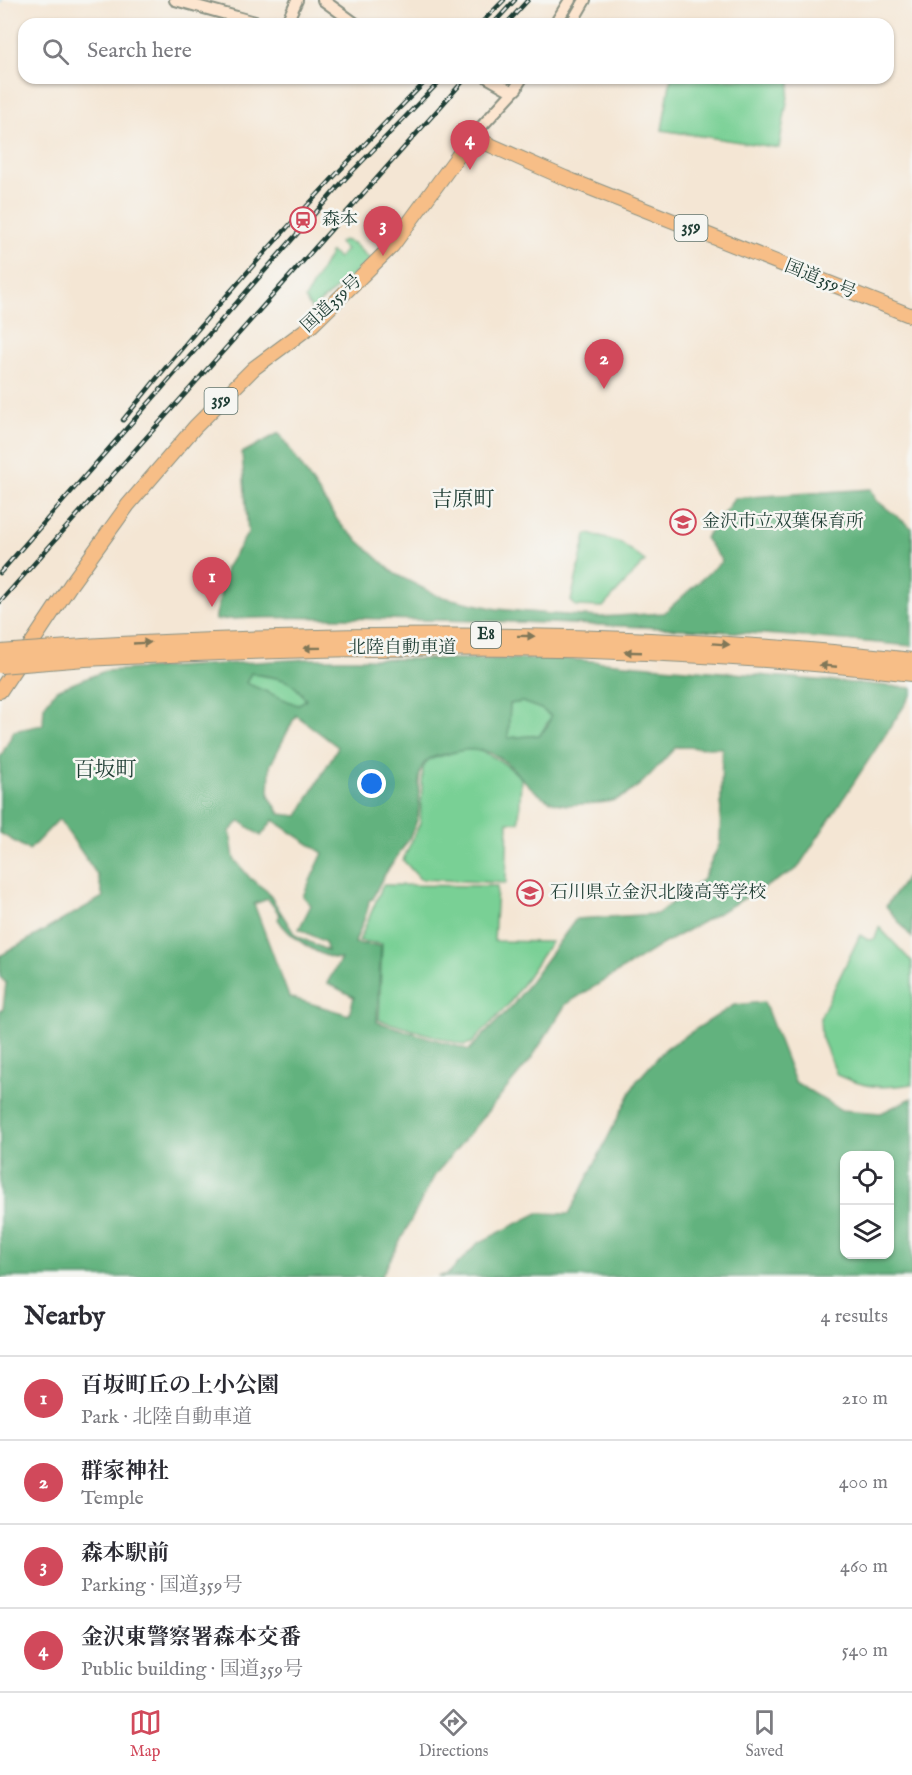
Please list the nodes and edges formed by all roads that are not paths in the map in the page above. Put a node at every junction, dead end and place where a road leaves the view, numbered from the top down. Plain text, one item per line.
1 (175, 0) edge
2 (297, 0) edge
3 (323, 0) edge
4 (570, 0) edge
5 (585, 0) edge
6 (240, 18) edge
7 (289, 18) edge
8 (348, 18) edge
9 (559, 18) edge
10 (574, 18) edge
11 (499, 84) edge
12 (518, 84) edge
13 (522, 84) edge
14 (513, 92) junction
15 (472, 137) junction
16 (912, 316) edge
17 (0, 652) edge
18 (84, 652) junction
19 (912, 660) edge
20 (887, 664) junction
21 (0, 666) edge
22 (912, 674) edge
23 (0, 691) edge

1 - 6 main road
2 - 7 main road
3 - 8 main road
4 - 9 main road
5 - 10 main road
11 - 14 main road
12 - 14 main road
13 - 14 main road
14 - 15 main road
15 - 16 highway, 国道359号 / 359
15 - 23 highway, 国道359号 / 359
17 - 18 highway, 北陸自動車道 / E8, bridge
18 - 20 highway, 北陸自動車道 / E8
18 - 21 highway, 北陸自動車道 / E8, bridge
19 - 20 highway, 北陸自動車道 / E8
20 - 22 highway, 北陸自動車道 / E8

